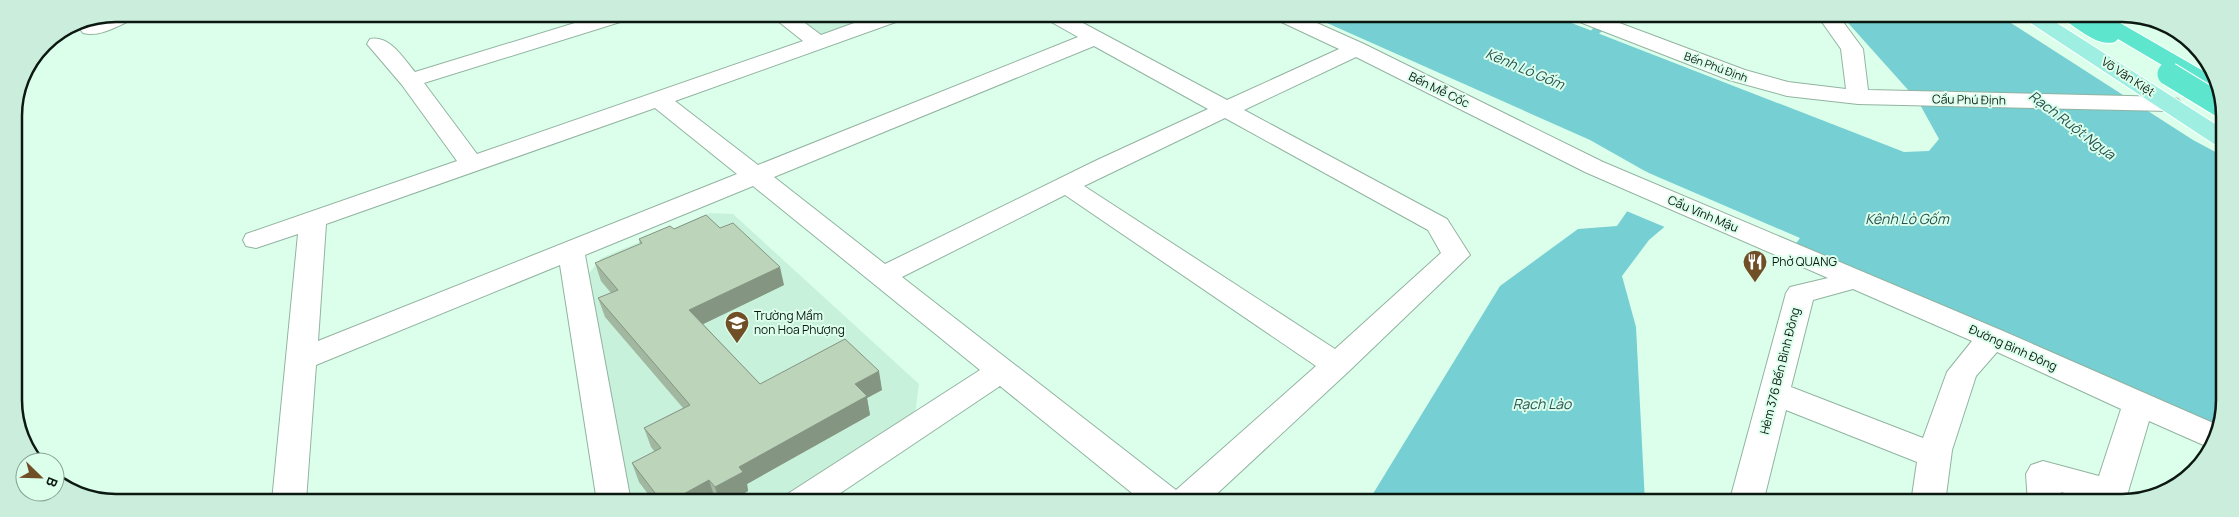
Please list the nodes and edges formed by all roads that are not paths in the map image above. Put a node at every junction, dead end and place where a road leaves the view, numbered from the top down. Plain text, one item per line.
1 (600, 22) edge
2 (790, 22) edge
3 (878, 22) edge
4 (1066, 22) edge
5 (1297, 22) edge
6 (1597, 22) edge
7 (1832, 22) edge
8 (2042, 22) edge
9 (2085, 22) edge
10 (2105, 22) edge
11 (105, 23) edge
12 (2139, 24) edge
13 (90, 29) dead end
14 (1095, 38) junction
15 (819, 43) junction
16 (378, 44) dead end
17 (1356, 49) junction
18 (2186, 67) edge
19 (410, 80) junction
20 (2210, 83) edge
21 (1858, 97) junction
22 (2215, 97) edge
23 (659, 99) junction
24 (2158, 104) junction
25 (2216, 106) edge
26 (1226, 109) junction
27 (2216, 135) edge
28 (472, 164) junction
29 (1594, 167) joint
30 (756, 176) junction
31 (1066, 185) junction
32 (313, 220) junction
33 (256, 240) dead end
34 (571, 250) junction
35 (1811, 260) joint
36 (882, 276) junction
37 (1854, 278) junction
38 (1992, 338) junction
39 (300, 360) junction
40 (1337, 364) junction
41 (1001, 371) junction
42 (1775, 393) junction
43 (2138, 404) junction
44 (2209, 435) edge
45 (1935, 456) junction
46 (290, 494) edge
47 (613, 494) edge
48 (813, 494) edge
49 (1157, 494) edge
50 (1195, 494) edge
51 (1753, 494) edge
52 (1929, 494) edge
53 (2044, 494) edge

1 - 19 street
2 - 15 street
3 - 15 street
4 - 14 street
5 - 17 street, Bến Mễ Cốc
6 - 21 street, Bến Phú Định
7 - 21 street
8 - 24 main road, Võ Văn Kiệt
9 - 18 highway, Võ Văn Kiệt
10 - 18 highway, Võ Văn Kiệt
11 - 13 street
12 - 18 highway, Võ Văn Kiệt
14 - 26 street
14 - 30 street
15 - 23 street
16 - 19 street
17 - 26 street
17 - 29 street, Bến Mễ Cốc
18 - 20 highway, Võ Văn Kiệt
18 - 22 highway, bridge
19 - 28 street
21 - 24 street, Cầu Phú Định
23 - 28 street
23 - 30 street
24 - 25 main road
24 - 27 main road, Võ Văn Kiệt
26 - 31 street
26 - 40 street
28 - 32 street
29 - 35 street, Cầu Vĩnh Mậu
30 - 34 street
30 - 36 street
31 - 36 street
31 - 40 street
32 - 33 street
32 - 39 street
34 - 39 street
34 - 47 street
35 - 37 street, Đường Bình Đông
36 - 41 street
37 - 38 street, Đường Bình Đông
37 - 42 street, Hẻm 376 Bến Bình Đông
38 - 43 street, Đường Bình Đông
38 - 45 street
39 - 46 street
40 - 50 street
41 - 48 street
41 - 49 street
42 - 45 street
42 - 51 street, Hẻm 376 Bến Bình Đông
43 - 44 street, Đường Bình Đông
43 - 53 street
45 - 52 street

